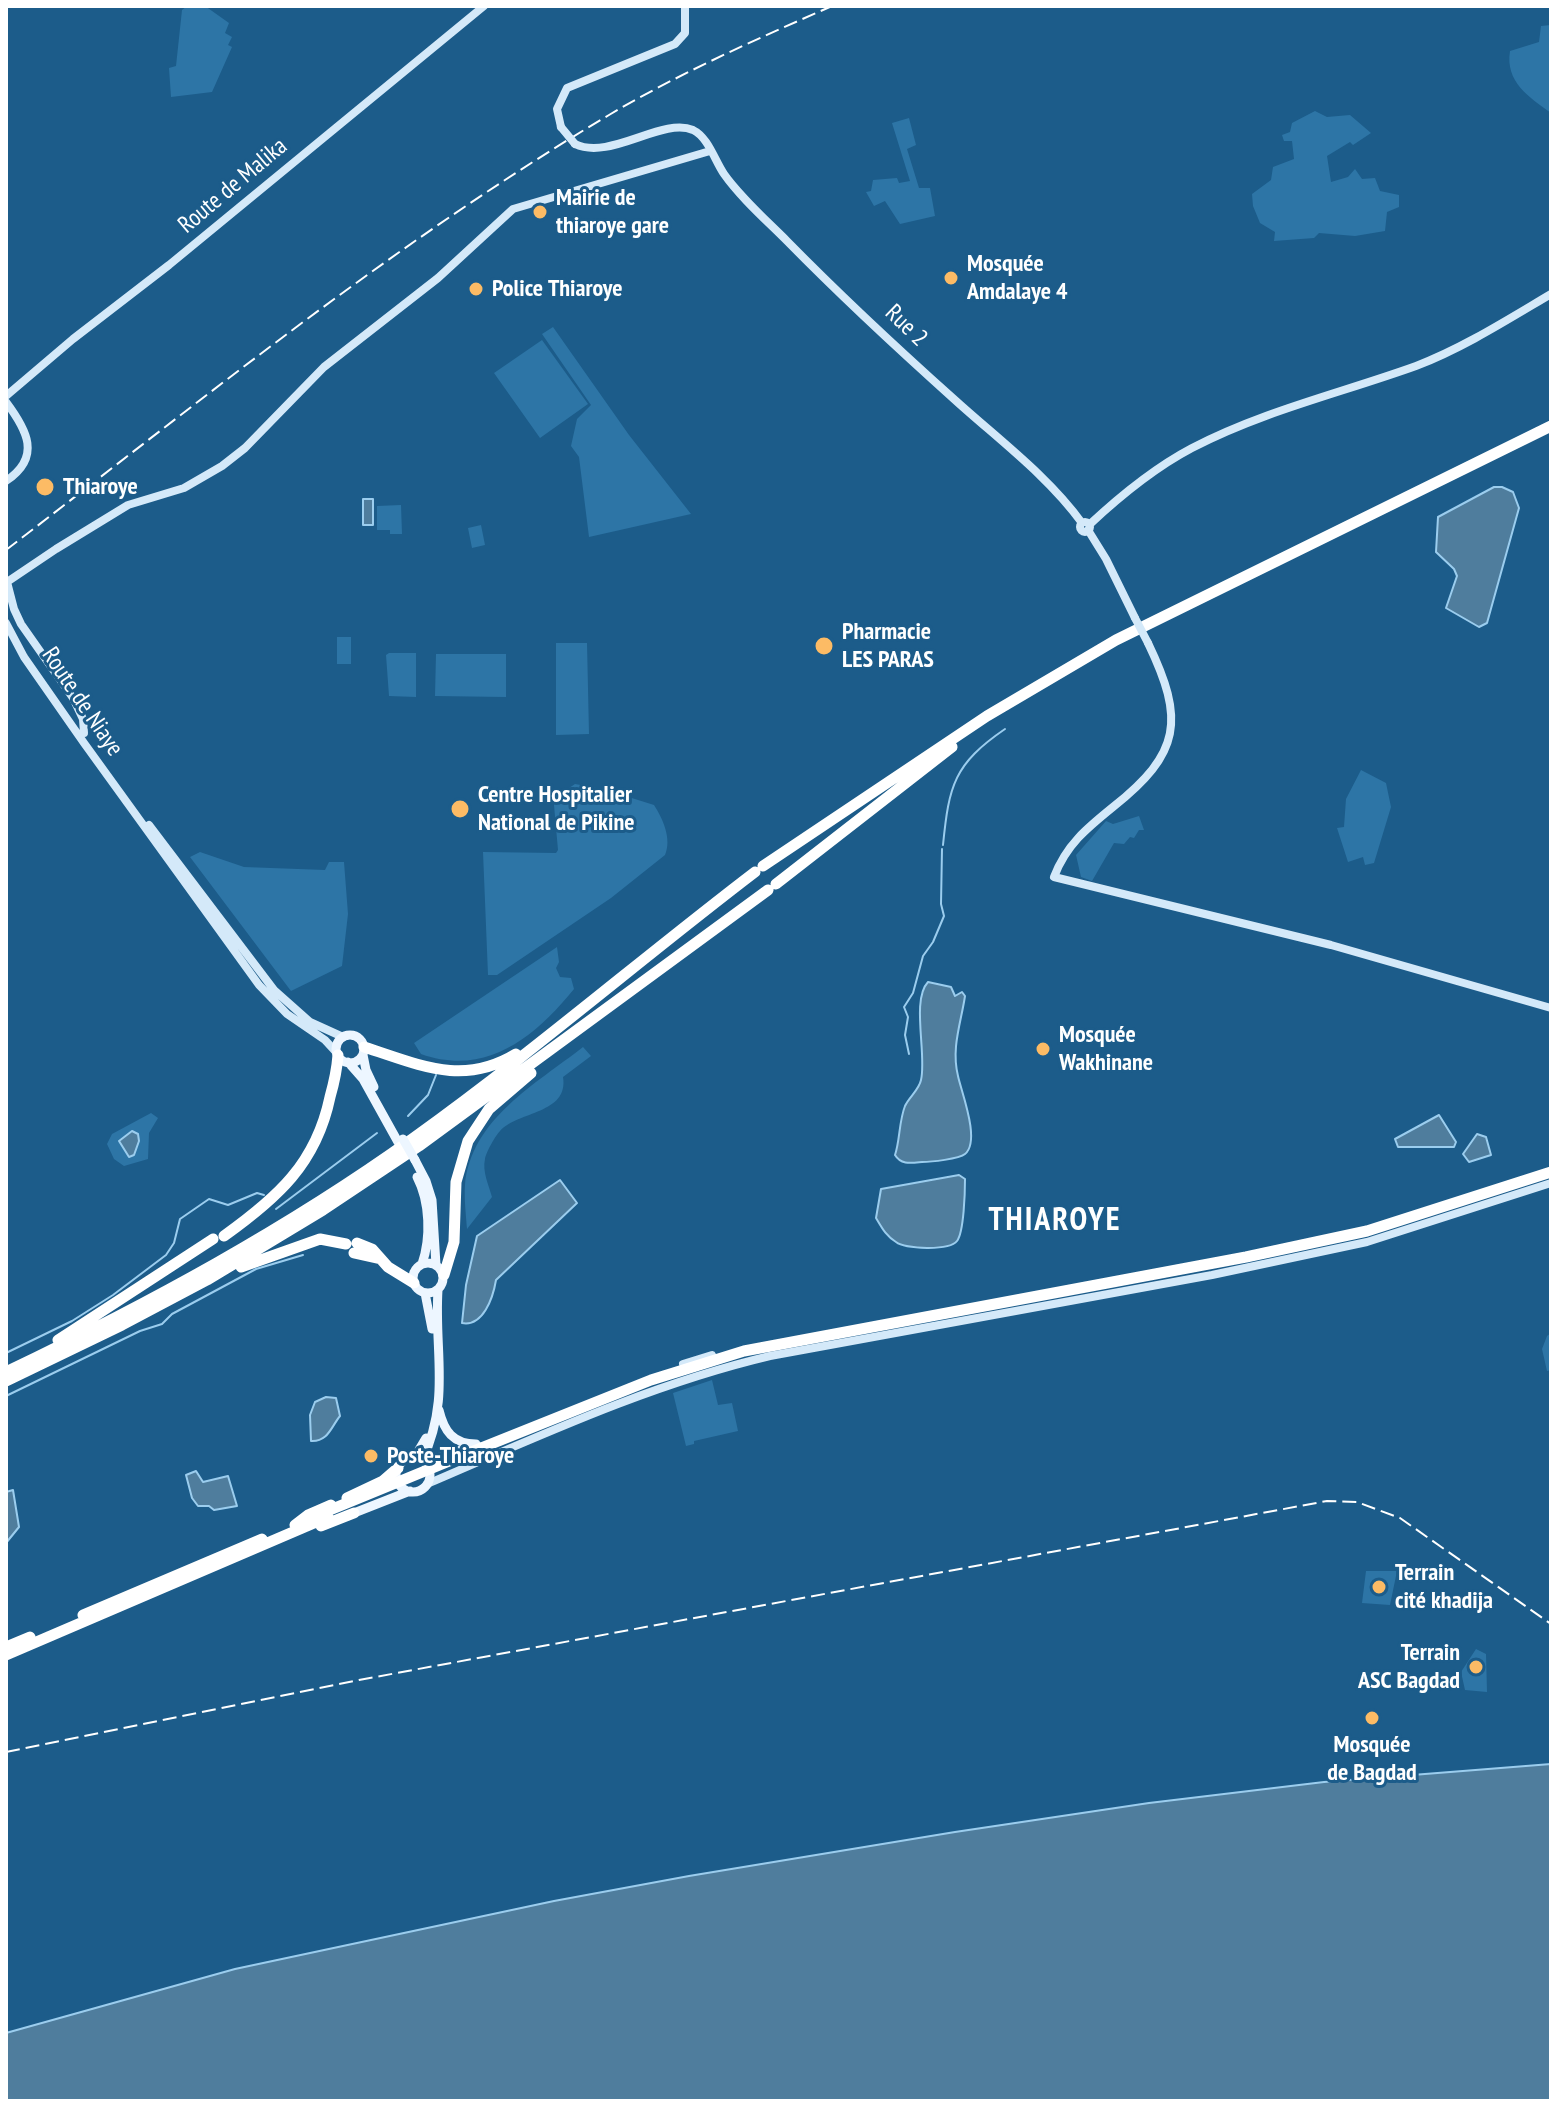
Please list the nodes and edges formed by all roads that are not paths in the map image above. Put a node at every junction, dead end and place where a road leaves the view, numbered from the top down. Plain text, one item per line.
1 (484, 6) edge
2 (684, 8) edge
3 (710, 151) junction
4 (1551, 294) edge
5 (6, 396) edge
6 (6, 402) edge
7 (1551, 426) edge
8 (1551, 433) edge
9 (6, 481) edge
10 (1086, 526) junction
11 (6, 623) edge
12 (23, 652) junction
13 (84, 733) junction
14 (95, 754) junction
15 (285, 1007) junction
16 (1551, 1008) edge
17 (343, 1037) junction
18 (554, 1041) junction
19 (364, 1051) junction
20 (341, 1057) junction
21 (400, 1140) junction
22 (412, 1162) junction
23 (1551, 1170) edge
24 (1551, 1181) edge
25 (1366, 1240) junction
26 (422, 1264) junction
27 (436, 1265) junction
28 (444, 1275) junction
29 (207, 1280) junction
30 (414, 1283) junction
31 (438, 1290) junction
32 (425, 1293) junction
33 (6, 1371) edge
34 (6, 1381) edge
35 (438, 1409) junction
36 (480, 1448) junction
37 (420, 1460) junction
38 (398, 1468) junction
39 (427, 1484) junction
40 (410, 1491) junction
41 (354, 1513) joint
42 (296, 1527) junction
43 (6, 1647) edge
44 (6, 1655) edge

1 - 5 street, Route de Malika
2 - 3 street, Rue 2, bridge
3 - 10 street, Rue 2
3 - 13 street
4 - 10 street
6 - 9 street
7 - 18 highway
8 - 18 highway
10 - 16 street, Rue 2, bridge
11 - 12 street
12 - 13 street, Route de Niaye
12 - 14 street, Route de Niaye
13 - 14 street, Route de Niaye
14 - 15 street, Route de Niaye
15 - 17 street
15 - 20 street
17 - 19 main road
17 - 20 main road
18 - 19 highway
18 - 28 highway
18 - 29 highway
18 - 33 highway
19 - 20 main road
19 - 21 main road
20 - 21 main road
20 - 33 highway
21 - 22 main road, bridge
22 - 26 main road
22 - 27 main road
23 - 36 highway
24 - 25 highway
25 - 36 highway
25 - 39 street
26 - 27 main road
26 - 30 main road
27 - 28 main road
28 - 31 main road
29 - 30 highway
29 - 34 highway
30 - 32 main road
31 - 32 main road
31 - 35 main road
32 - 37 main road
35 - 36 main road
35 - 37 main road
36 - 37 street
36 - 42 highway, bridge
37 - 38 main road
37 - 39 main road
38 - 40 main road
38 - 42 highway
39 - 40 main road
40 - 41 main road
41 - 42 highway
42 - 43 highway
42 - 44 highway

